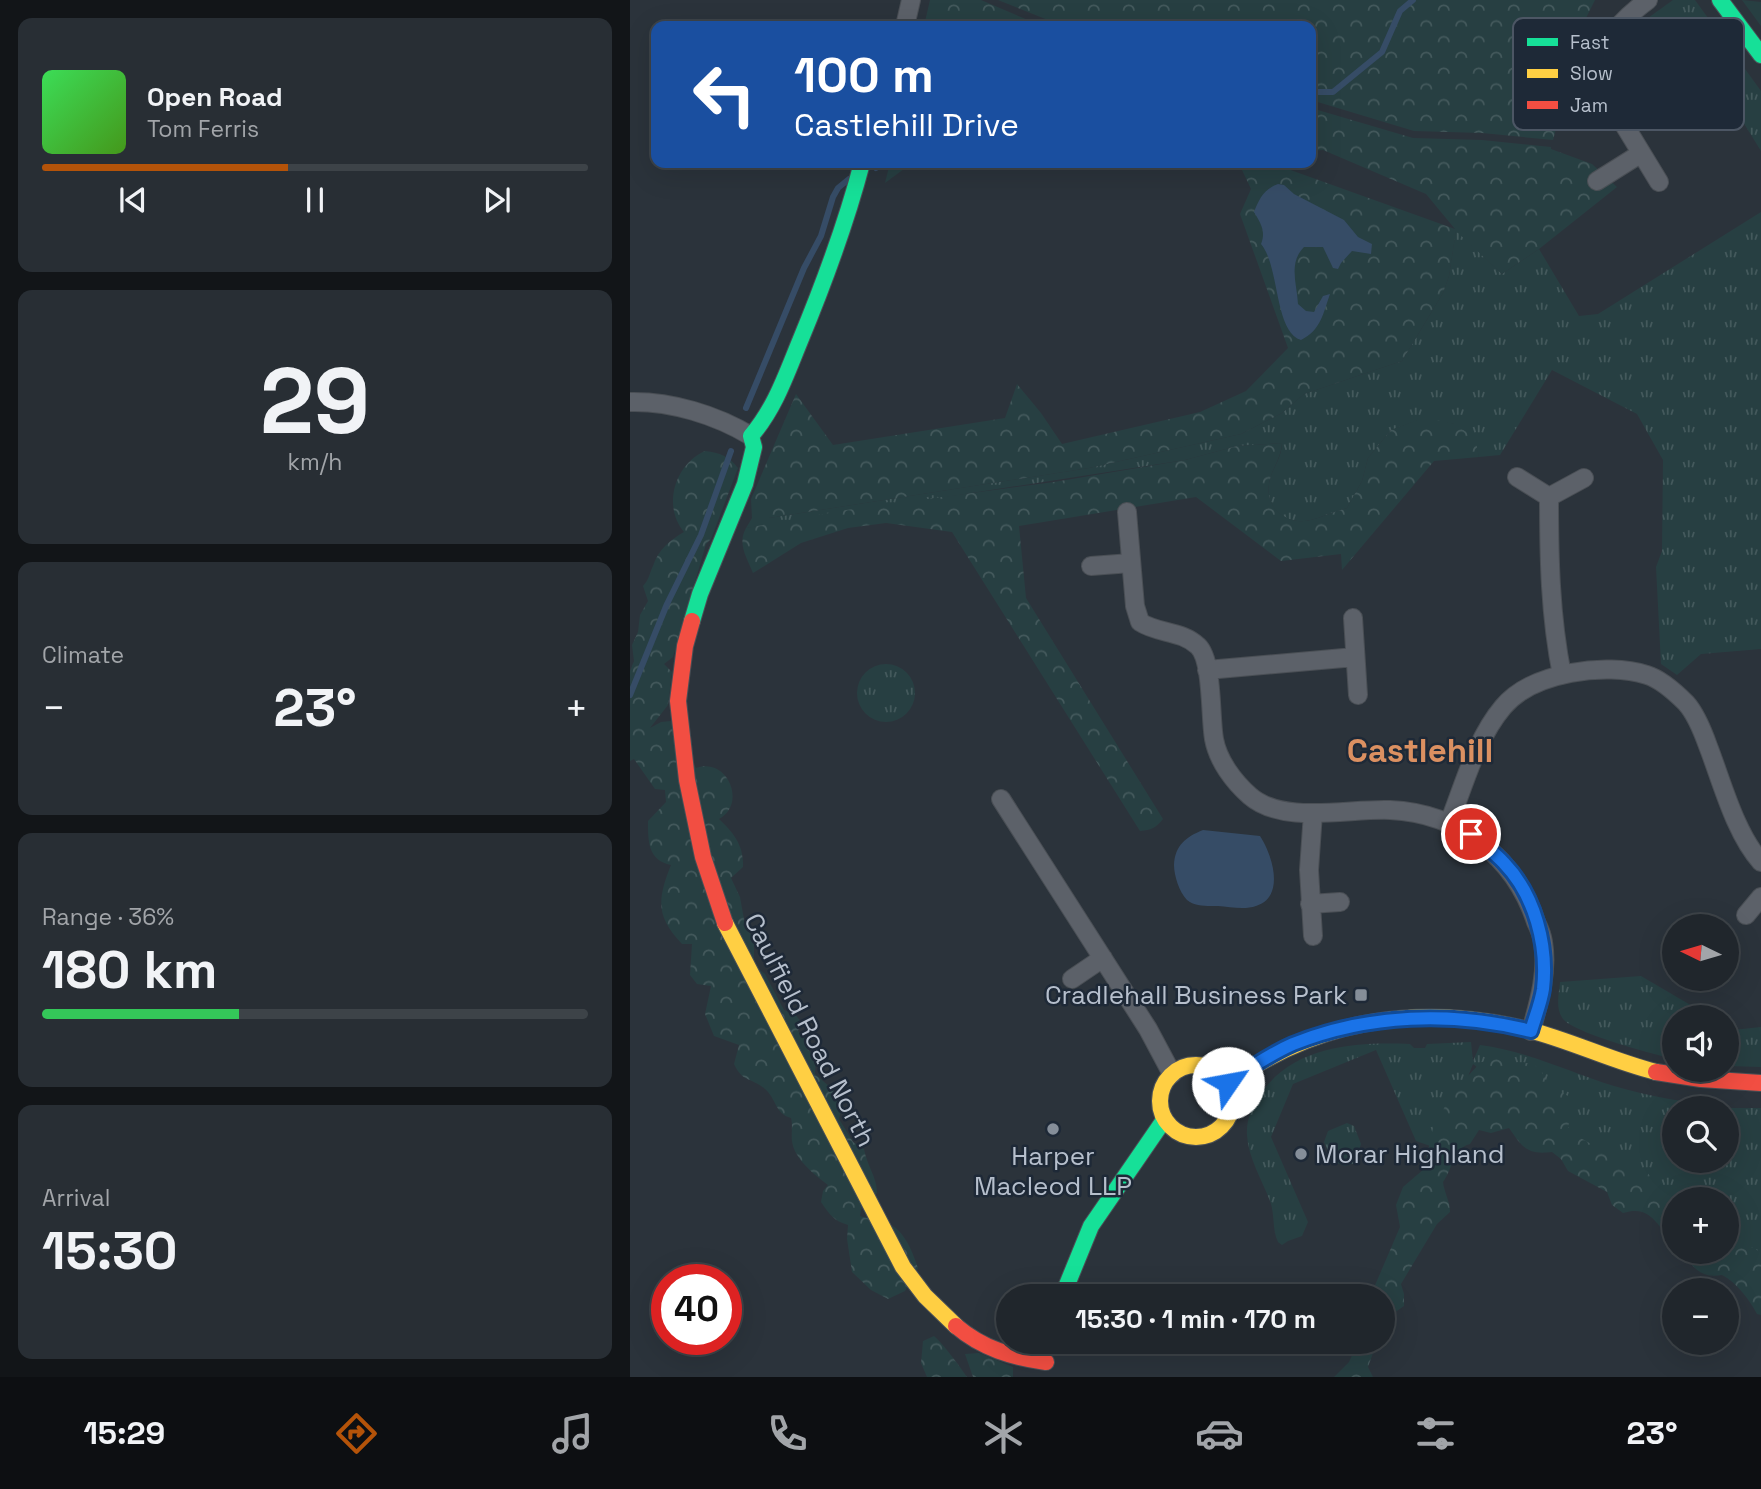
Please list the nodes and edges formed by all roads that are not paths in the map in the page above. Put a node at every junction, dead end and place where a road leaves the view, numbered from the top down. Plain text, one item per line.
1 (911, 0) edge
2 (1648, 0) edge
3 (1720, 0) edge
4 (1625, 18) edge
5 (1733, 18) edge
6 (906, 21) edge
7 (1744, 32) edge
8 (1761, 55) edge
9 (1626, 130) edge
10 (1640, 154) junction
11 (861, 168) edge
12 (1597, 181) dead end
13 (1659, 182) dead end
14 (630, 401) edge
15 (751, 436) junction
16 (1517, 477) dead end
17 (1584, 478) dead end
18 (1549, 497) junction
19 (1127, 512) dead end
20 (1131, 563) junction
21 (1091, 566) dead end
22 (1353, 618) dead end
23 (1355, 657) junction
24 (1207, 670) junction
25 (1562, 675) junction
26 (1358, 695) dead end
27 (1001, 799) dead end
28 (1312, 814) junction
29 (1449, 823) junction
30 (1761, 862) edge
31 (1761, 897) edge
32 (1340, 902) dead end
33 (1310, 904) junction
34 (1746, 915) dead end
35 (1313, 936) dead end
36 (1103, 958) junction
37 (1072, 979) dead end
38 (1531, 1031) junction
39 (1172, 1074) junction
40 (1228, 1083) junction
41 (1761, 1083) edge
42 (1164, 1120) junction
43 (1067, 1284) edge
44 (1046, 1370) edge

1 - 6 street
2 - 4 street
3 - 5 street
7 - 8 street
9 - 10 street
10 - 12 street
10 - 13 street
11 - 15 street
14 - 15 street
15 - 44 street, Caulfield Road North
16 - 18 street
17 - 18 street
18 - 25 street
19 - 20 street
20 - 21 street
20 - 24 street
22 - 23 street
23 - 24 street
23 - 26 street
24 - 28 street
25 - 29 street
25 - 30 street
27 - 36 street
28 - 29 street
28 - 33 street
29 - 38 street
31 - 34 street
32 - 33 street
33 - 35 street
36 - 37 street
36 - 39 street
38 - 40 street
38 - 41 street
39 - 40 street
39 - 42 street
40 - 42 street
42 - 43 street

